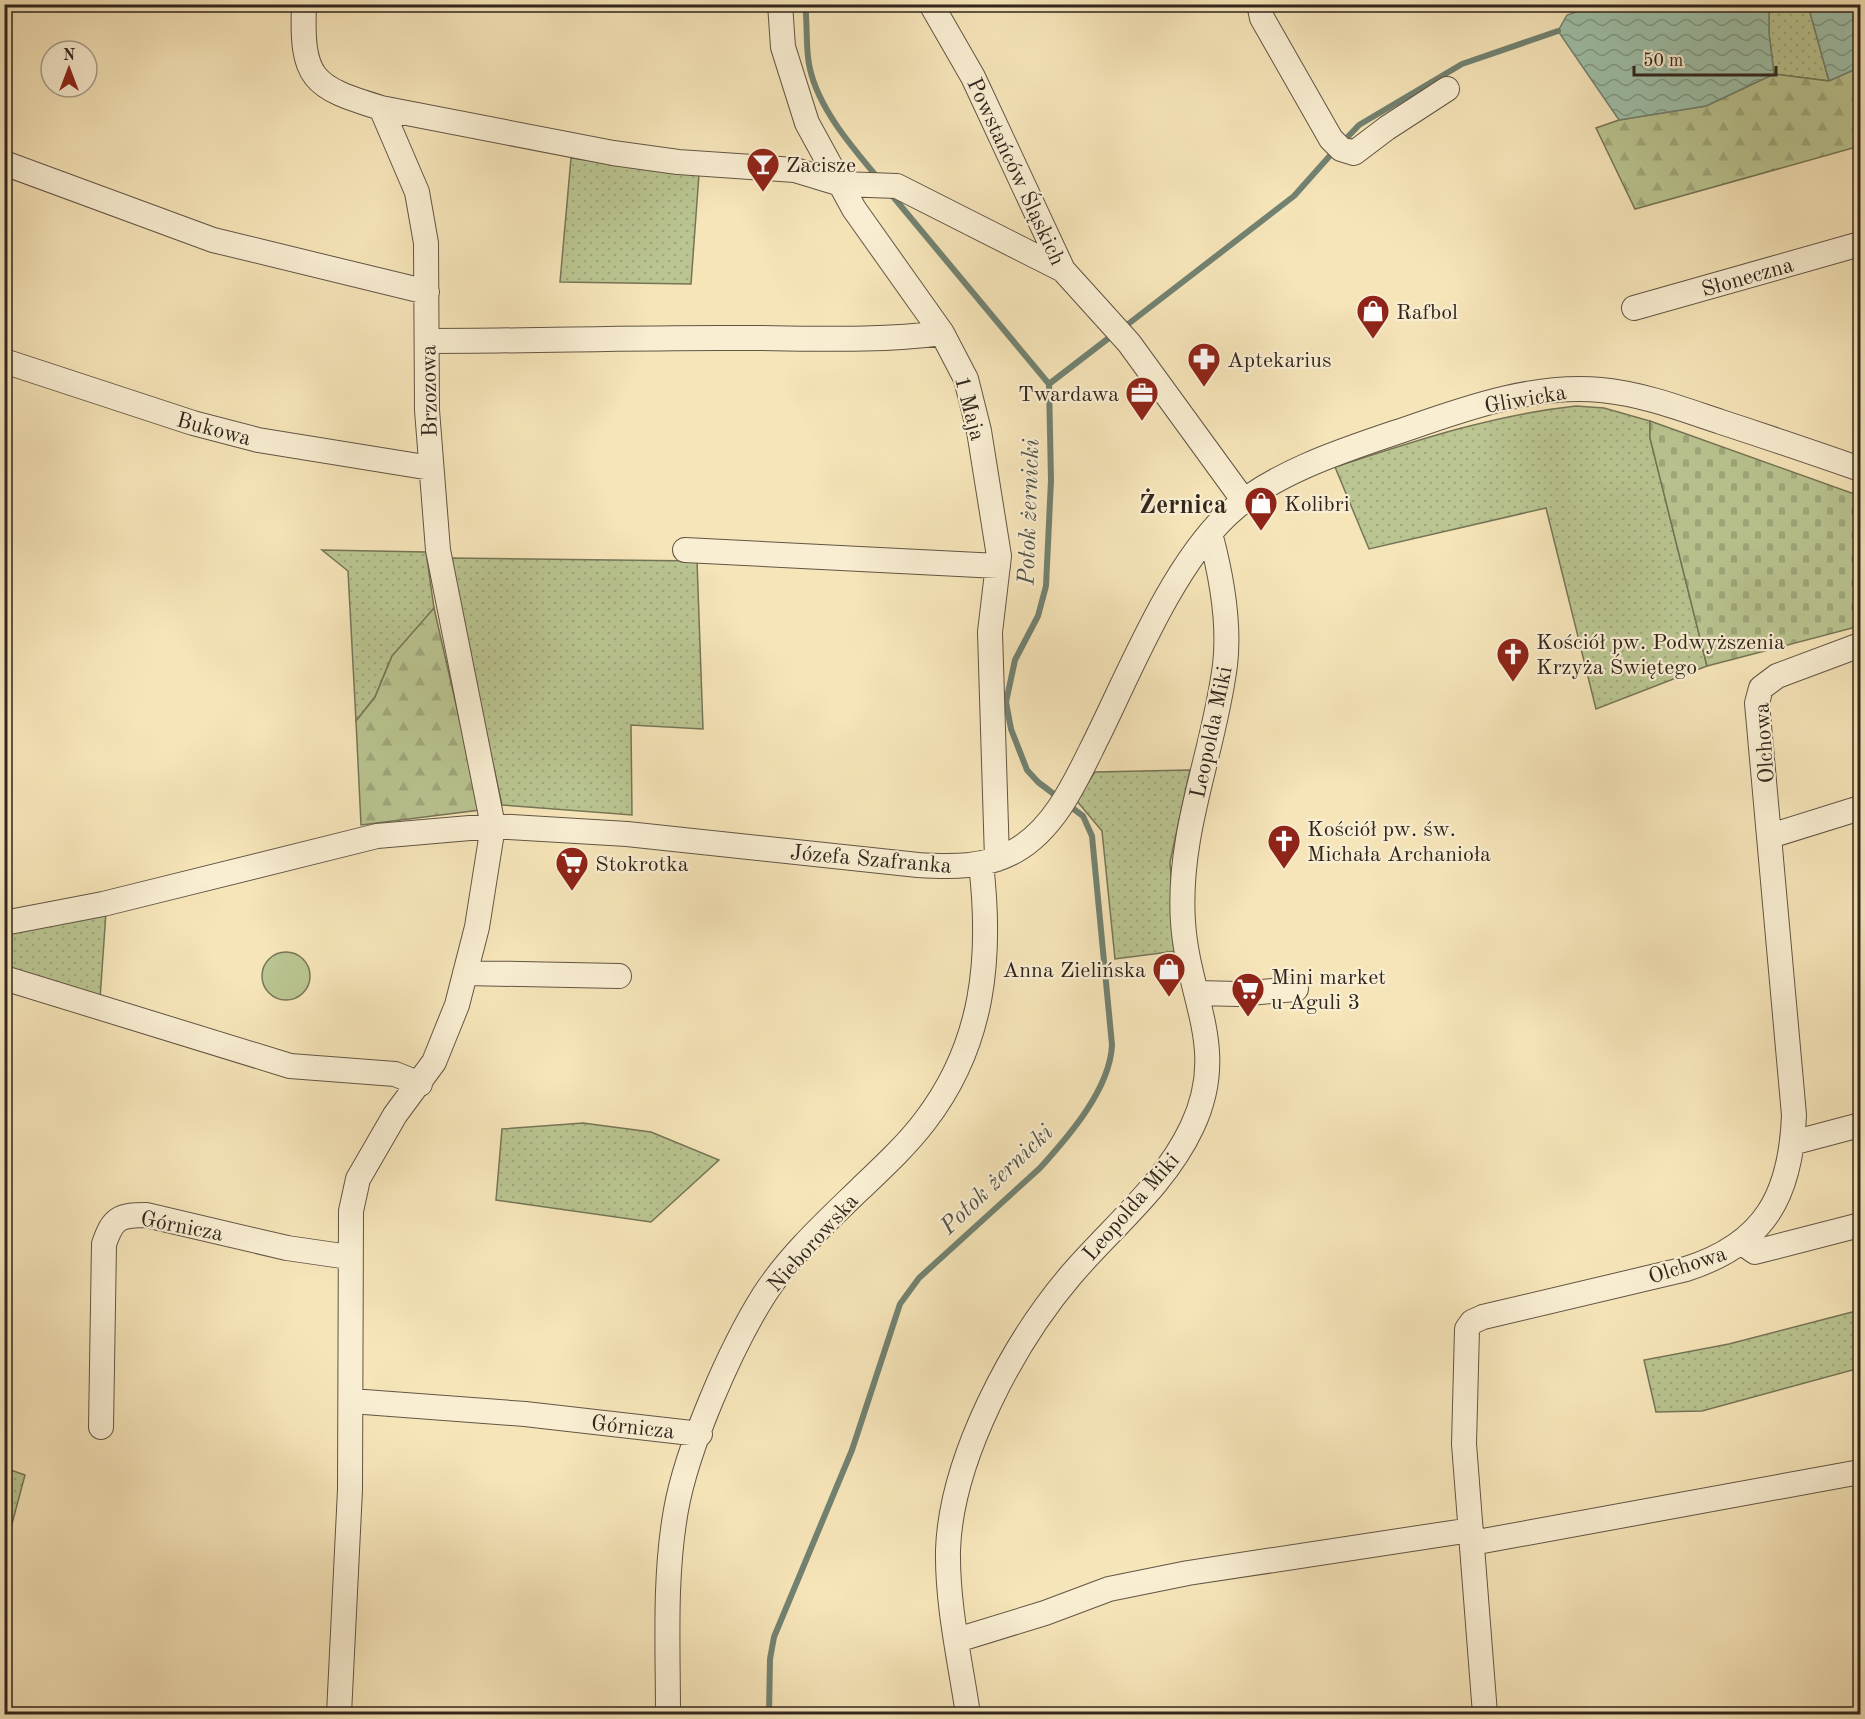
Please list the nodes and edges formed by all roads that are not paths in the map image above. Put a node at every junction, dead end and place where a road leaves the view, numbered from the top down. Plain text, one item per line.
1 (303, 4) edge
2 (780, 4) edge
3 (931, 4) edge
4 (1259, 4) edge
5 (1447, 89) dead end
6 (381, 108) junction
7 (4, 163) edge
8 (841, 184) junction
9 (1860, 244) edge
10 (1063, 270) junction
11 (427, 292) junction
12 (1634, 308) dead end
13 (942, 333) junction
14 (427, 341) junction
15 (4, 361) edge
16 (431, 468) junction
17 (1860, 469) edge
18 (1244, 501) junction
19 (1209, 533) junction
20 (685, 550) dead end
21 (998, 566) junction
22 (1860, 645) edge
23 (1860, 808) edge
24 (493, 826) junction
25 (1770, 836) junction
26 (989, 861) junction
27 (4, 923) edge
28 (465, 973) junction
29 (619, 976) dead end
30 (4, 978) edge
31 (1296, 989) dead end
32 (1197, 993) junction
33 (420, 1084) junction
34 (1860, 1125) edge
35 (1792, 1143) junction
36 (1860, 1225) edge
37 (1742, 1243) junction
38 (349, 1257) junction
39 (351, 1401) junction
40 (101, 1427) dead end
41 (700, 1434) junction
42 (1860, 1472) edge
43 (1471, 1537) junction
44 (957, 1640) junction
45 (339, 1714) edge
46 (668, 1714) edge
47 (968, 1714) edge
48 (1485, 1714) edge

1 - 6 street
2 - 8 street, 1 Maja
3 - 10 street, Powstańców Śląskich
4 - 5 street
6 - 8 street
6 - 11 street, Brzozowa
7 - 11 street
8 - 10 street
8 - 13 street, 1 Maja
9 - 12 street, Słoneczna
10 - 18 street, Powstańców Śląskich
11 - 14 street, Brzozowa
13 - 14 street
13 - 21 street, 1 Maja
14 - 16 street, Brzozowa
15 - 16 street, Bukowa
16 - 24 street, Brzozowa
17 - 18 street, Gliwicka
18 - 19 street, Gliwicka
19 - 26 street, Józefa Szafranka
19 - 32 street, Leopolda Miki
20 - 21 street
21 - 26 street, 1 Maja
22 - 25 street, Olchowa
23 - 25 street
24 - 26 street, Józefa Szafranka
24 - 27 street, Józefa Szafranka
24 - 28 street
25 - 35 street, Olchowa
26 - 41 street, Nieborowska
28 - 29 street
28 - 33 street
30 - 33 street
31 - 32 street
32 - 44 street, Leopolda Miki
33 - 38 street
34 - 35 street
35 - 37 street, Olchowa
36 - 37 street
37 - 43 street, Olchowa
38 - 39 street
38 - 40 street, Górnicza
39 - 41 street, Górnicza
39 - 45 street
41 - 46 street, Nieborowska
42 - 43 street
43 - 44 street
43 - 48 street, Olchowa
44 - 47 street, Leopolda Miki

